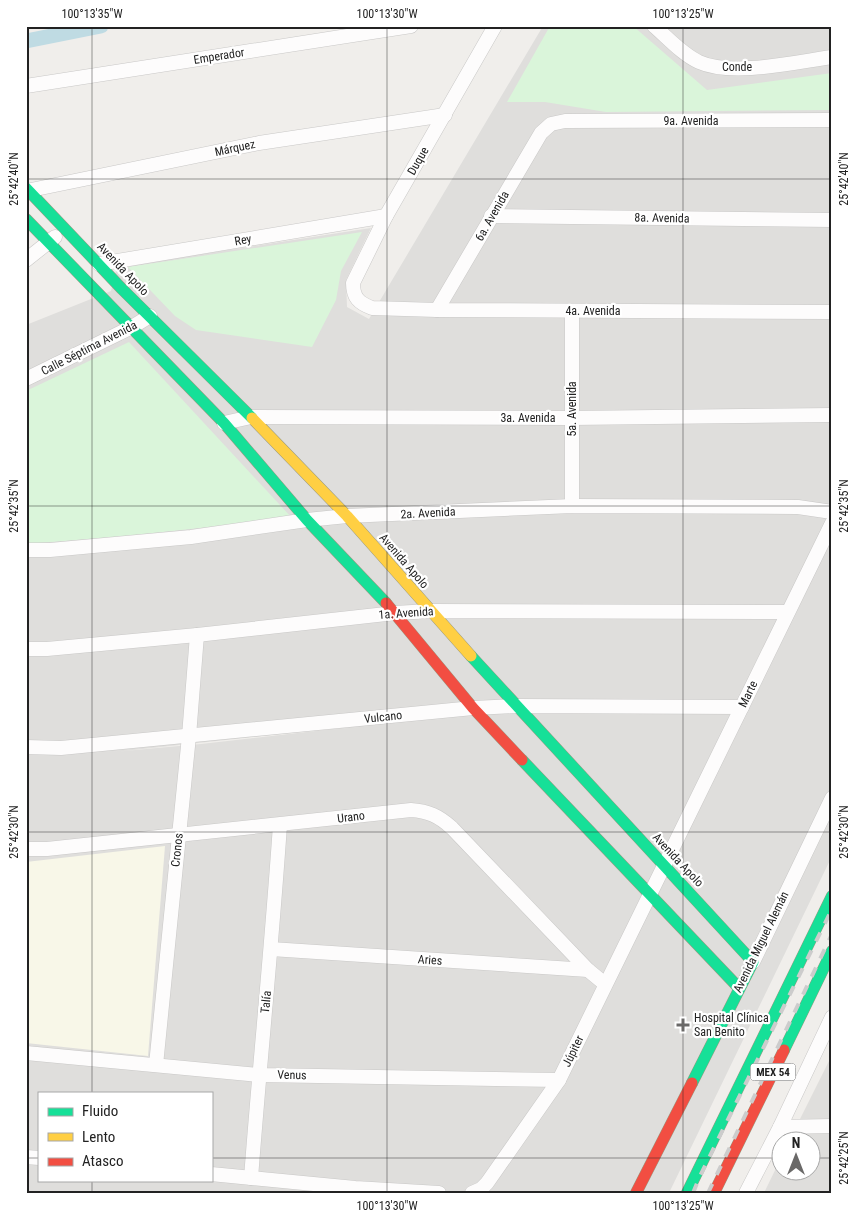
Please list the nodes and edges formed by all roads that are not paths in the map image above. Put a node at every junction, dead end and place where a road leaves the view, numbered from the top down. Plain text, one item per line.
1 (411, 26) edge
2 (495, 26) edge
3 (654, 26) edge
4 (832, 57) edge
5 (26, 86) edge
6 (445, 115) junction
7 (832, 120) edge
8 (551, 124) joint
9 (27, 190) edge
10 (386, 216) junction
11 (491, 216) junction
12 (26, 218) edge
13 (832, 220) edge
14 (64, 228) junction
15 (49, 242) junction
16 (26, 260) edge
17 (99, 264) junction
18 (356, 299) joint
19 (437, 310) junction
20 (572, 312) junction
21 (832, 312) edge
22 (150, 316) junction
23 (132, 327) junction
24 (26, 379) edge
25 (832, 415) edge
26 (251, 418) junction
27 (571, 418) junction
28 (224, 423) junction
29 (572, 506) junction
30 (832, 512) edge
31 (347, 516) junction
32 (307, 520) junction
33 (832, 523) edge
34 (26, 550) edge
35 (430, 611) junction
36 (787, 612) junction
37 (395, 613) junction
38 (197, 635) junction
39 (26, 649) edge
40 (516, 706) junction
41 (742, 707) junction
42 (473, 708) junction
43 (189, 736) junction
44 (26, 747) edge
45 (832, 798) edge
46 (280, 825) junction
47 (178, 836) junction
48 (26, 849) edge
49 (664, 864) junction
50 (651, 893) junction
51 (832, 896) edge
52 (271, 949) junction
53 (832, 951) edge
54 (752, 962) junction
55 (588, 970) junction
56 (605, 984) junction
57 (739, 988) junction
58 (832, 1017) edge
59 (828, 1030) edge
60 (26, 1053) edge
61 (156, 1065) junction
62 (259, 1075) junction
63 (559, 1080) junction
64 (832, 1126) edge
65 (780, 1127) junction
66 (212, 1174) edge
67 (251, 1178) junction
68 (355, 1190) edge
69 (439, 1193) edge
70 (472, 1193) edge
71 (636, 1193) edge
72 (687, 1193) edge
73 (714, 1193) edge
74 (746, 1193) edge

1 - 5 street, Emperador
2 - 6 street, Duque
3 - 4 street, Conde
6 - 9 street, Márquez
6 - 10 street, Duque
7 - 8 street, 9a. Avenida
8 - 11 street, 6a. Avenida
9 - 14 main road, Avenida Apolo
10 - 17 street, Rey
10 - 18 street, Duque
11 - 13 street, 8a. Avenida
11 - 19 street, 6a. Avenida
12 - 15 main road
14 - 15 street
14 - 17 main road, Avenida Apolo
15 - 16 street
15 - 23 main road
17 - 22 main road, Avenida Apolo
18 - 19 street, 4a. Avenida
19 - 20 street, 4a. Avenida
20 - 21 street, 4a. Avenida
20 - 27 street, 5a. Avenida
22 - 23 street, Calle Séptima Avenida
22 - 26 main road, Avenida Apolo
23 - 24 street, Calle Séptima Avenida
23 - 28 main road
25 - 27 street, 3a. Avenida
26 - 27 street, 3a. Avenida
26 - 28 street, 3a. Avenida
26 - 31 main road, Avenida Apolo
27 - 29 street, 5a. Avenida
28 - 32 main road
29 - 30 street, 2a. Avenida
29 - 31 street, 2a. Avenida
31 - 32 street, 2a. Avenida
31 - 35 main road, Avenida Apolo
32 - 34 street, 2a. Avenida
32 - 37 main road
33 - 36 street, Marte
35 - 36 street, 1a. Avenida
35 - 37 street, 1a. Avenida
35 - 40 main road, Avenida Apolo
36 - 41 street, Marte
37 - 38 street, 1a. Avenida
37 - 42 main road
38 - 39 street, 1a. Avenida
38 - 43 street, Cronos
40 - 41 street, Vulcano
40 - 42 street, Vulcano
40 - 49 main road, Avenida Apolo
41 - 49 street, Marte
42 - 43 street, Vulcano
42 - 50 main road
43 - 44 street, Vulcano
43 - 47 street, Cronos
45 - 54 street, Avenida Miguel Alemán
46 - 47 street, Urano
46 - 52 street, Talía
46 - 55 street, Urano
47 - 48 street, Urano
47 - 61 street, Cronos
49 - 50 street, Marte
49 - 54 main road, Avenida Apolo
50 - 56 street, Júpiter
50 - 57 main road
51 - 72 main road, MEX 54
52 - 55 street, Aries
52 - 62 street, Talía
53 - 73 main road, MEX 54
54 - 57 main road, Avenida Miguel Alemán
55 - 56 street, Urano
56 - 63 street, Júpiter
57 - 71 main road, Avenida Miguel Alemán
58 - 59 street
59 - 65 street
60 - 61 street, Venus
61 - 62 street, Venus
62 - 63 street, Venus
62 - 67 street, Talía
63 - 70 street, Júpiter
64 - 65 street
65 - 74 street
66 - 67 street
67 - 68 street
68 - 69 street

